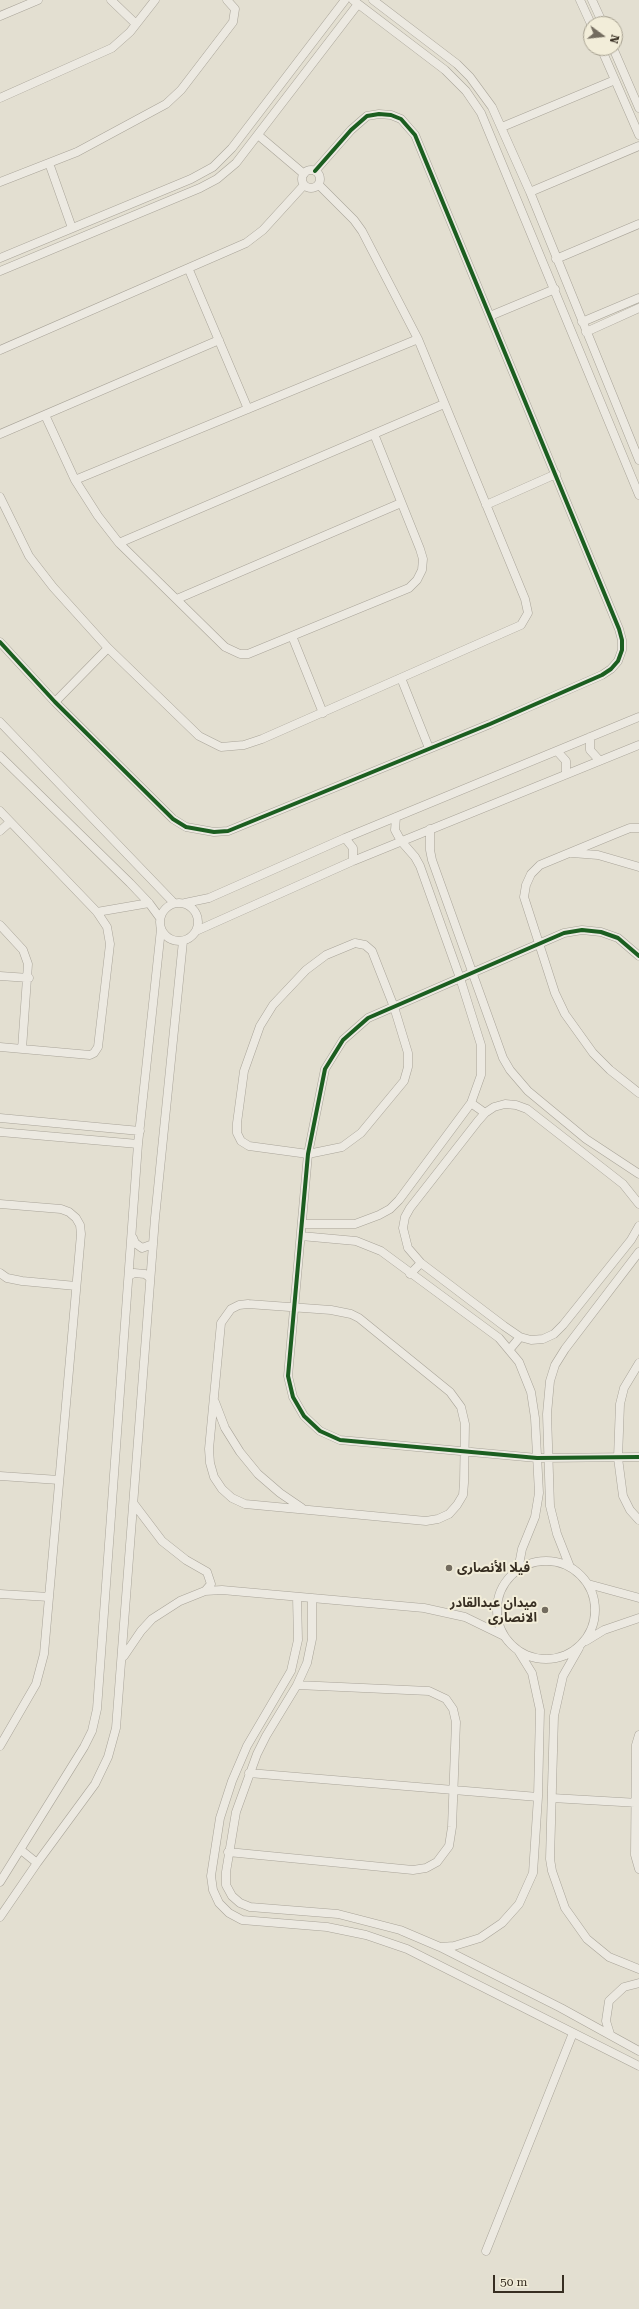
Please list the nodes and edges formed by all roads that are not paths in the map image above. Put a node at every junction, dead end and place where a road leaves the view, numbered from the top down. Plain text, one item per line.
1 (38, 0) edge
2 (111, 0) edge
3 (155, 0) edge
4 (227, 0) edge
5 (344, 0) edge
6 (373, 0) edge
7 (580, 0) edge
8 (592, 0) edge
9 (355, 2) edge
10 (0, 16) edge
11 (587, 16) edge
12 (599, 16) edge
13 (401, 21) junction
14 (136, 24) junction
15 (322, 29) junction
16 (394, 31) junction
17 (333, 37) junction
18 (604, 56) edge
19 (616, 56) edge
20 (615, 80) junction
21 (0, 98) edge
22 (639, 108) edge
23 (502, 127) junction
24 (258, 135) junction
25 (639, 135) edge
26 (639, 146) edge
27 (48, 163) junction
28 (314, 171) junction
29 (304, 174) junction
30 (0, 182) edge
31 (304, 185) junction
32 (319, 185) junction
33 (530, 192) junction
34 (143, 198) junction
35 (148, 210) junction
36 (639, 224) edge
37 (72, 228) junction
38 (0, 258) edge
39 (556, 259) junction
40 (189, 270) junction
41 (0, 272) edge
42 (555, 289) junction
43 (639, 298) edge
44 (639, 308) edge
45 (490, 316) junction
46 (582, 322) junction
47 (586, 332) junction
48 (418, 339) junction
49 (219, 340) junction
50 (0, 350) edge
51 (607, 382) junction
52 (595, 388) junction
53 (444, 404) junction
54 (248, 409) junction
55 (45, 415) junction
56 (0, 434) edge
57 (374, 434) junction
58 (639, 460) edge
59 (556, 474) junction
60 (75, 480) junction
61 (639, 495) edge
62 (0, 497) edge
63 (401, 503) junction
64 (486, 505) junction
65 (119, 543) junction
66 (177, 598) junction
67 (292, 636) junction
68 (0, 642) edge
69 (108, 648) junction
70 (401, 678) junction
71 (55, 702) junction
72 (323, 713) junction
73 (639, 717) edge
74 (0, 722) edge
75 (590, 737) junction
76 (429, 748) junction
77 (637, 748) edge
78 (557, 751) junction
79 (0, 756) edge
80 (599, 760) junction
81 (566, 774) junction
82 (0, 812) edge
83 (396, 817) junction
84 (10, 822) junction
85 (639, 828) edge
86 (430, 829) junction
87 (0, 831) edge
88 (345, 838) junction
89 (401, 841) junction
90 (570, 853) junction
91 (353, 861) junction
92 (639, 867) edge
93 (149, 903) junction
94 (174, 903) junction
95 (185, 903) junction
96 (97, 912) junction
97 (160, 918) junction
98 (0, 925) edge
99 (160, 929) junction
100 (196, 931) junction
101 (183, 941) junction
102 (538, 944) junction
103 (639, 956) edge
104 (472, 973) junction
105 (0, 976) edge
106 (29, 978) junction
107 (460, 978) junction
108 (394, 1007) junction
109 (0, 1047) edge
110 (22, 1049) junction
111 (639, 1093) edge
112 (471, 1103) junction
113 (485, 1113) junction
114 (0, 1118) edge
115 (140, 1130) junction
116 (0, 1132) edge
117 (138, 1144) junction
118 (308, 1154) junction
119 (639, 1174) edge
120 (399, 1200) junction
121 (0, 1204) edge
122 (639, 1204) edge
123 (410, 1208) junction
124 (303, 1224) junction
125 (639, 1226) edge
126 (301, 1236) junction
127 (132, 1238) junction
128 (153, 1244) junction
129 (639, 1252) edge
130 (421, 1262) junction
131 (0, 1273) edge
132 (410, 1274) junction
133 (129, 1276) junction
134 (150, 1278) junction
135 (76, 1286) junction
136 (295, 1307) junction
137 (520, 1337) junction
138 (510, 1349) junction
139 (639, 1363) edge
140 (215, 1401) junction
141 (465, 1453) junction
142 (639, 1457) edge
143 (537, 1458) junction
144 (549, 1458) junction
145 (618, 1458) junction
146 (0, 1476) edge
147 (58, 1480) junction
148 (134, 1504) junction
149 (304, 1509) junction
150 (639, 1520) edge
151 (570, 1566) junction
152 (518, 1570) junction
153 (588, 1584) junction
154 (205, 1591) junction
155 (0, 1594) edge
156 (49, 1597) junction
157 (297, 1597) junction
158 (312, 1598) junction
159 (639, 1598) edge
160 (639, 1618) edge
161 (504, 1636) junction
162 (585, 1641) junction
163 (579, 1648) junction
164 (519, 1652) junction
165 (122, 1659) junction
166 (298, 1686) junction
167 (639, 1735) edge
168 (0, 1746) edge
169 (249, 1773) junction
170 (453, 1790) junction
171 (538, 1797) junction
172 (552, 1798) junction
173 (637, 1803) edge
174 (21, 1850) junction
175 (228, 1852) junction
176 (37, 1863) junction
177 (639, 1869) edge
178 (0, 1882) edge
179 (0, 1917) edge
180 (440, 1947) junction
181 (639, 1969) edge
182 (639, 1983) edge
183 (573, 2033) junction
184 (610, 2034) junction
185 (639, 2051) edge
186 (639, 2066) edge
187 (486, 2251) dead end

1 - 10 street
2 - 14 street
3 - 14 street
4 - 27 street
5 - 15 street
6 - 13 street
7 - 11 street
8 - 12 street
9 - 16 street
9 - 17 street
13 - 16 street
13 - 23 street
14 - 21 street
15 - 17 street
15 - 34 street
16 - 42 street
17 - 24 street
18 - 20 street
19 - 22 street
20 - 23 street
20 - 25 street
23 - 33 street
24 - 29 street
24 - 35 street
26 - 33 street
27 - 30 street
27 - 37 street
28 - 29 street
28 - 32 street
28 - 45 street
29 - 31 street
31 - 32 street
31 - 40 street
32 - 48 street
33 - 39 street
34 - 35 street
34 - 37 street
35 - 41 street
36 - 39 street
37 - 38 street
39 - 46 street
40 - 49 street
40 - 50 street
42 - 45 street
42 - 52 street
43 - 46 street
44 - 47 street
45 - 59 street
46 - 47 street
47 - 51 street
48 - 53 street
48 - 54 street
49 - 54 street
49 - 55 street
51 - 52 street
51 - 58 street
52 - 61 street
53 - 57 street
53 - 64 street
54 - 60 street
55 - 56 street
55 - 60 street
57 - 63 street
57 - 65 street
59 - 64 street
59 - 76 street
60 - 65 street
62 - 69 street
63 - 66 street
63 - 67 street
64 - 70 street
65 - 66 street
66 - 67 street
67 - 72 street
68 - 71 street
69 - 71 street
69 - 72 street
70 - 72 street
70 - 76 street
71 - 76 street
73 - 75 street
74 - 94 street
75 - 78 street
75 - 80 street
77 - 80 street
78 - 81 street
78 - 83 street
79 - 93 street
80 - 81 street
81 - 86 street
82 - 84 street
83 - 88 street
83 - 89 street
84 - 87 street
84 - 96 street
85 - 90 street
86 - 89 street
86 - 104 street
88 - 91 street
88 - 95 street
89 - 91 street
89 - 107 street
90 - 92 street
90 - 102 street
91 - 100 street
93 - 96 street
93 - 97 street
94 - 95 street
94 - 97 street
95 - 100 street
96 - 110 street
97 - 99 street
98 - 106 street
99 - 101 street
99 - 115 street
100 - 101 street
101 - 128 street
102 - 103 street
102 - 104 street
102 - 111 street
104 - 107 street
104 - 119 street
105 - 106 street
106 - 110 street
107 - 108 street
107 - 112 street
108 - 118 street
108 - 118 street
108 - 118 street
109 - 110 street
112 - 113 street
112 - 120 street
113 - 122 street
113 - 123 street
114 - 115 street
115 - 117 street
116 - 117 street
117 - 127 street
118 - 124 street
120 - 123 street
120 - 124 street
121 - 135 street
123 - 130 street
124 - 126 street
125 - 137 street
126 - 132 street
126 - 136 street
127 - 128 street
127 - 133 street
128 - 134 street
129 - 144 street
130 - 132 street
130 - 137 street
131 - 135 street
132 - 138 street
133 - 134 street
133 - 174 street
134 - 148 street
135 - 147 street
136 - 140 street
136 - 141 street
136 - 141 street
137 - 138 street
138 - 143 street
139 - 145 street
140 - 149 street
140 - 149 street
141 - 143 street
141 - 149 street
142 - 145 street
143 - 144 street
143 - 152 street
144 - 145 street
144 - 151 street
145 - 150 street
146 - 147 street
147 - 156 street
148 - 154 street
148 - 165 street
151 - 152 street
151 - 153 street
152 - 161 street
153 - 159 street
153 - 162 street
154 - 157 street
154 - 165 street
155 - 156 street
156 - 168 street
157 - 158 street
157 - 183 street
158 - 161 street
158 - 166 street
160 - 162 street
161 - 164 street
162 - 163 street
163 - 164 street
163 - 172 street
164 - 171 street
165 - 176 street
166 - 169 street
166 - 170 street
167 - 173 street
169 - 170 street
169 - 175 street
170 - 171 street
170 - 175 street
171 - 180 street
172 - 173 street
172 - 181 street
173 - 177 street
174 - 176 street
174 - 178 street
175 - 180 street
176 - 179 street
180 - 184 street
182 - 184 street
183 - 186 street
183 - 187 street
184 - 185 street

